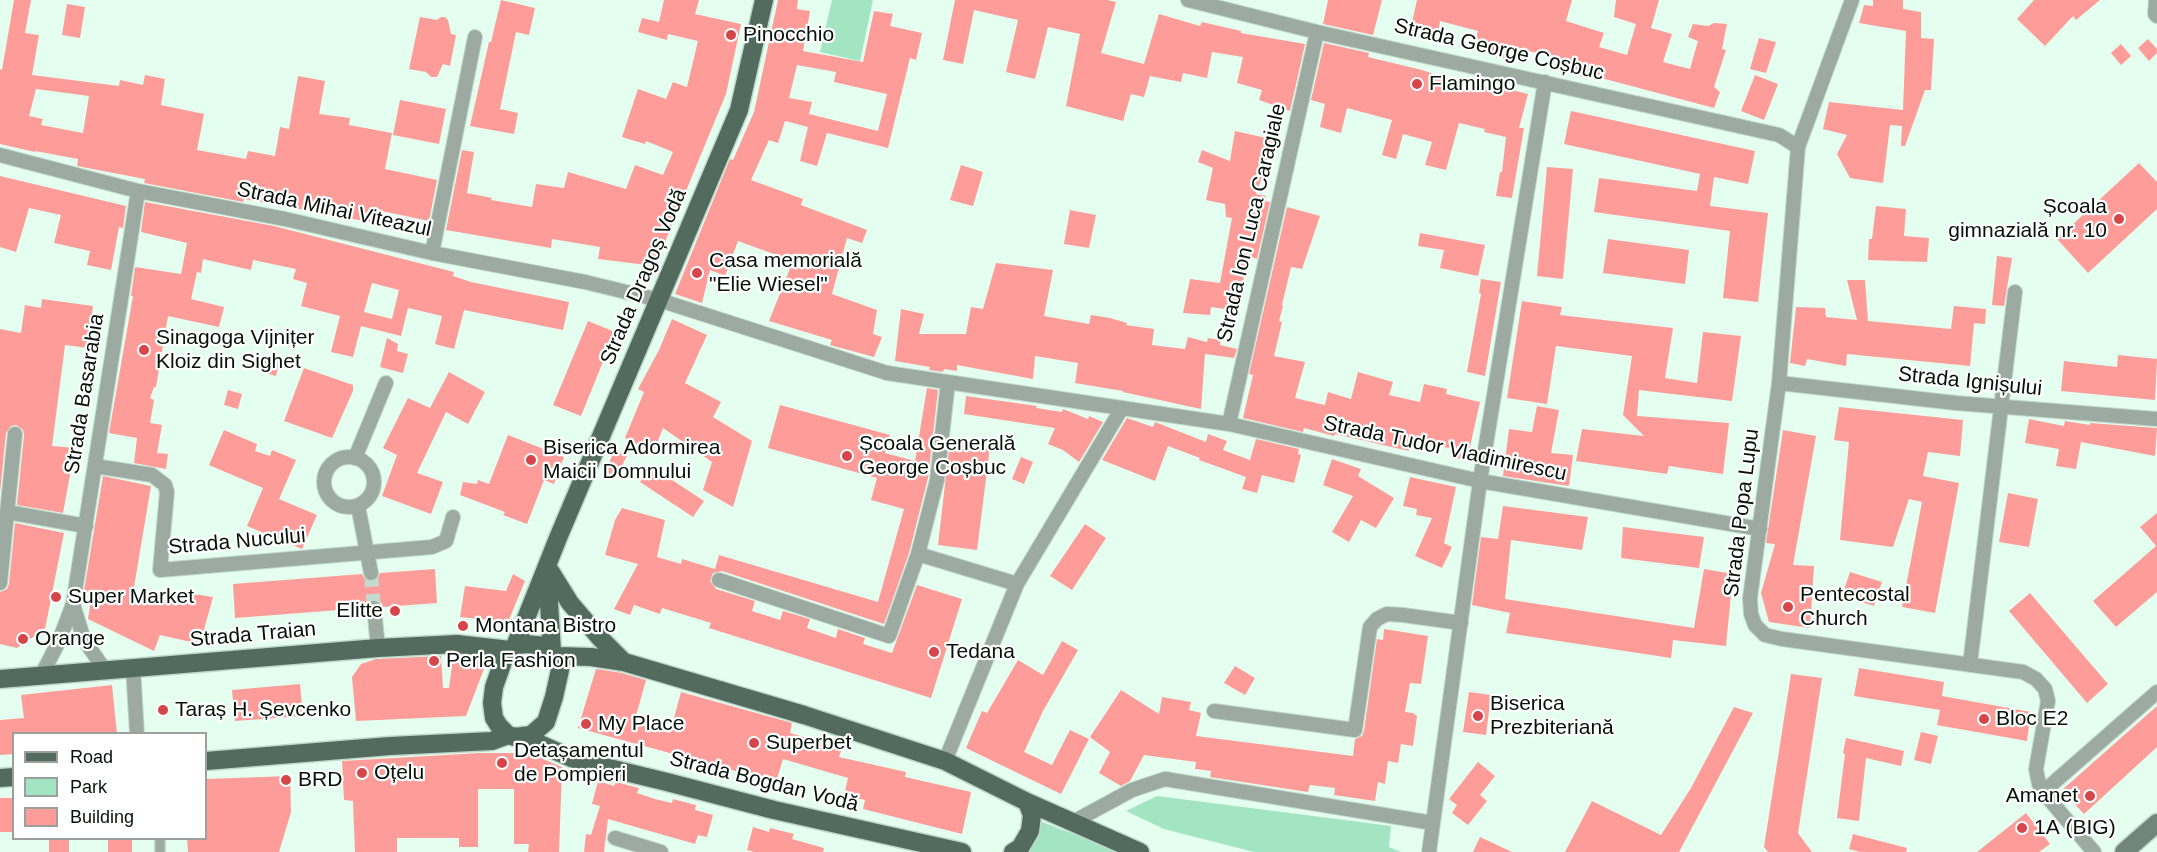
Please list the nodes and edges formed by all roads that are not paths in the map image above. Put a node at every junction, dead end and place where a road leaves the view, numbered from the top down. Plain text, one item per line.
1 (764, 0) edge
2 (1188, 0) edge
3 (1852, 0) edge
4 (2156, 0) edge
5 (2157, 16) edge
6 (1317, 32) junction
7 (475, 36) dead end
8 (1545, 82) junction
9 (1798, 147) junction
10 (0, 155) edge
11 (138, 191) junction
12 (432, 253) junction
13 (2015, 292) dead end
14 (659, 300) junction
15 (948, 382) junction
16 (386, 383) dead end
17 (1779, 383) junction
18 (2002, 407) junction
19 (1122, 408) junction
20 (2157, 419) edge
21 (1229, 424) junction
22 (15, 434) dead end
23 (355, 458) junction
24 (95, 466) junction
25 (1480, 481) junction
26 (358, 506) junction
27 (7, 512) junction
28 (453, 517) dead end
29 (86, 526) junction
30 (1760, 529) junction
31 (368, 552) junction
32 (918, 554) junction
33 (547, 566) junction
34 (371, 573) tunnel mouth
35 (719, 580) dead end
36 (0, 583) edge
37 (1017, 584) junction
38 (73, 604) junction
39 (374, 608) tunnel mouth
40 (1461, 623) junction
41 (378, 648) junction
42 (512, 648) junction
43 (555, 654) junction
44 (624, 662) junction
45 (1970, 664) junction
46 (134, 668) junction
47 (105, 670) junction
48 (41, 676) junction
49 (0, 679) edge
50 (2157, 692) edge
51 (1214, 711) dead end
52 (137, 732) edge
53 (516, 736) junction
54 (207, 761) edge
55 (945, 761) junction
56 (2043, 792) junction
57 (1027, 802) junction
58 (1074, 822) junction
59 (1433, 823) junction
60 (2157, 823) edge
61 (615, 838) dead end
62 (661, 852) edge
63 (962, 852) edge
64 (1013, 852) edge
65 (1140, 852) edge
66 (1429, 852) edge
67 (2094, 852) edge
68 (2124, 852) edge

1 - 14 main road, Strada Dragoș Vodă
2 - 6 street, Strada George Coșbuc
3 - 9 street, Strada Popa Lupu
4 - 5 street
6 - 8 street, Strada George Coșbuc
6 - 21 street, Strada Ion Luca Caragiale
7 - 12 street
8 - 9 street, Strada George Coșbuc
8 - 25 street
9 - 17 street, Strada Popa Lupu
10 - 11 street, Strada Mihai Viteazul
11 - 12 street, Strada Mihai Viteazul
11 - 24 street, Strada Basarabia
12 - 14 street, Strada Mihai Viteazul
13 - 18 street
14 - 15 street, Strada Tudor Vladimirescu
14 - 33 main road, Strada Dragoș Vodă
15 - 19 street, Strada Tudor Vladimirescu
15 - 32 street
16 - 23 street
17 - 18 street, Strada Ignișului
17 - 30 street, Strada Popa Lupu
18 - 20 street, Strada Ignișului
18 - 45 street
19 - 21 street, Strada Tudor Vladimirescu
19 - 37 street
21 - 25 street, Strada Tudor Vladimirescu
22 - 27 street
23 - 26 street
23 - 26 street
24 - 29 street, Strada Basarabia
24 - 31 street, Strada Nucului
25 - 30 street, Strada Tudor Vladimirescu
25 - 40 street
26 - 31 street
27 - 29 street
27 - 36 street
28 - 31 street, Strada Nucului
29 - 38 street, Strada Basarabia
30 - 45 street, Strada Popa Lupu
31 - 34 street
32 - 35 street
32 - 37 street
33 - 42 main road, Strada Dragoș Vodă
33 - 43 main road, Strada Dragoș Vodă
33 - 44 main road
37 - 55 street
38 - 47 street, Strada Basarabia
38 - 48 street, Strada Basarabia
39 - 41 street
40 - 51 street
40 - 59 street
41 - 42 main road, Strada Traian
41 - 46 main road, Strada Traian
42 - 43 main road
42 - 53 main road
43 - 44 main road
43 - 53 main road
44 - 55 main road
45 - 56 street, Strada Popa Lupu
46 - 47 main road, Strada Traian
46 - 52 street
47 - 48 main road, Strada Traian
48 - 49 main road, Strada Traian
50 - 56 street
53 - 54 main road
53 - 63 main road, Strada Bogdan Vodă
55 - 57 main road
56 - 67 street, Strada Popa Lupu
57 - 58 main road
57 - 64 main road
58 - 59 street
58 - 65 main road
59 - 66 street
60 - 68 main road
61 - 62 street

